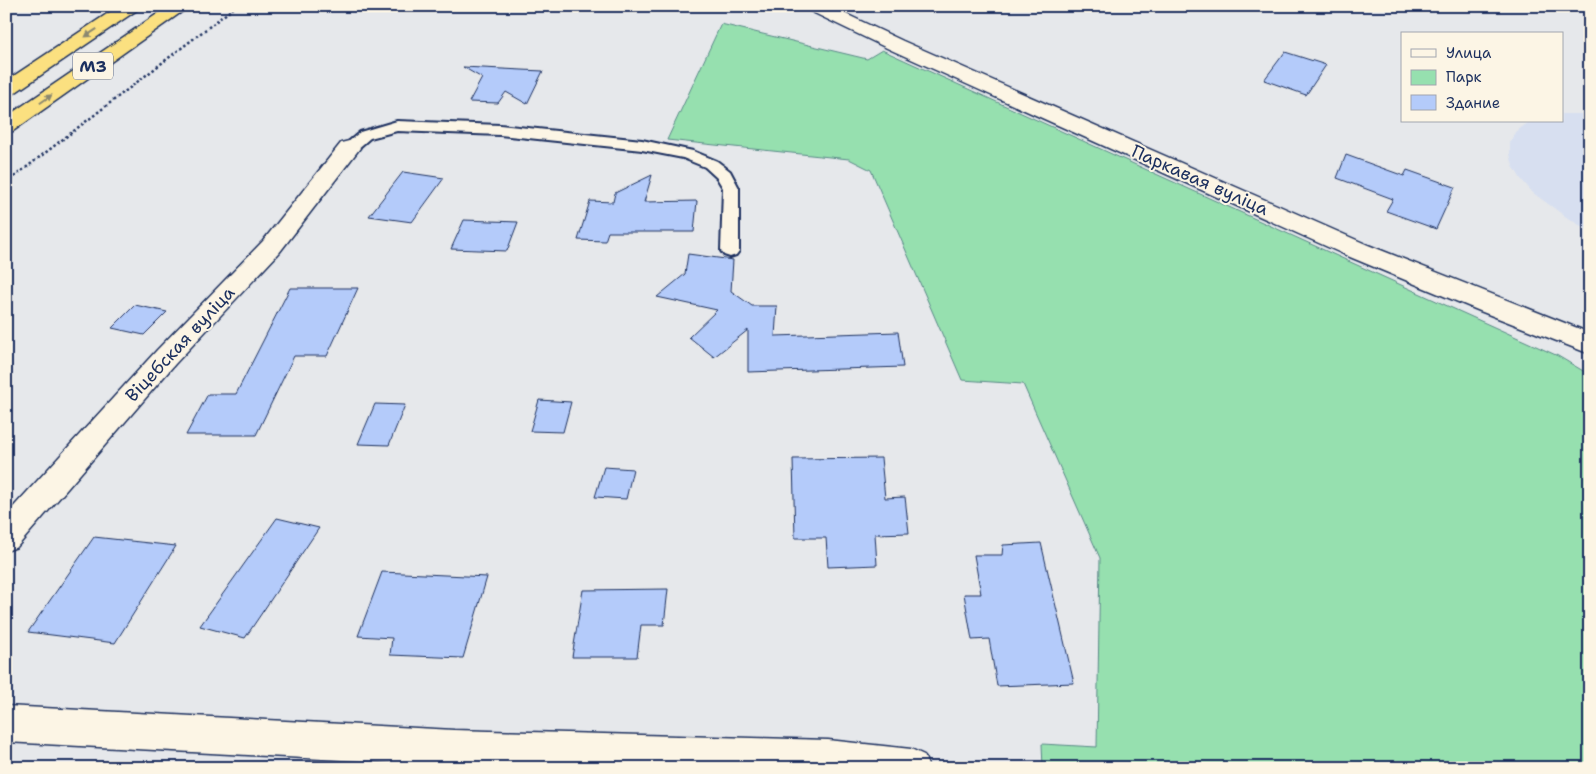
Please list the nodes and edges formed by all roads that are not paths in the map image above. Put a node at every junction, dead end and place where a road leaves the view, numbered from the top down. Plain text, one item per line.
1 (131, 6) edge
2 (181, 6) edge
3 (814, 6) edge
4 (6, 90) edge
5 (6, 127) edge
6 (349, 148) joint
7 (730, 251) dead end
8 (1590, 344) edge
9 (6, 537) edge
10 (6, 724) edge
11 (449, 758) edge
12 (910, 768) edge

1 -> 4 highway, М3
5 -> 2 highway, М3
3 - 8 street, Паркавая вуліца
6 - 7 lane
6 - 9 street, Віцебская вуліца
10 - 11 street
11 - 12 street

